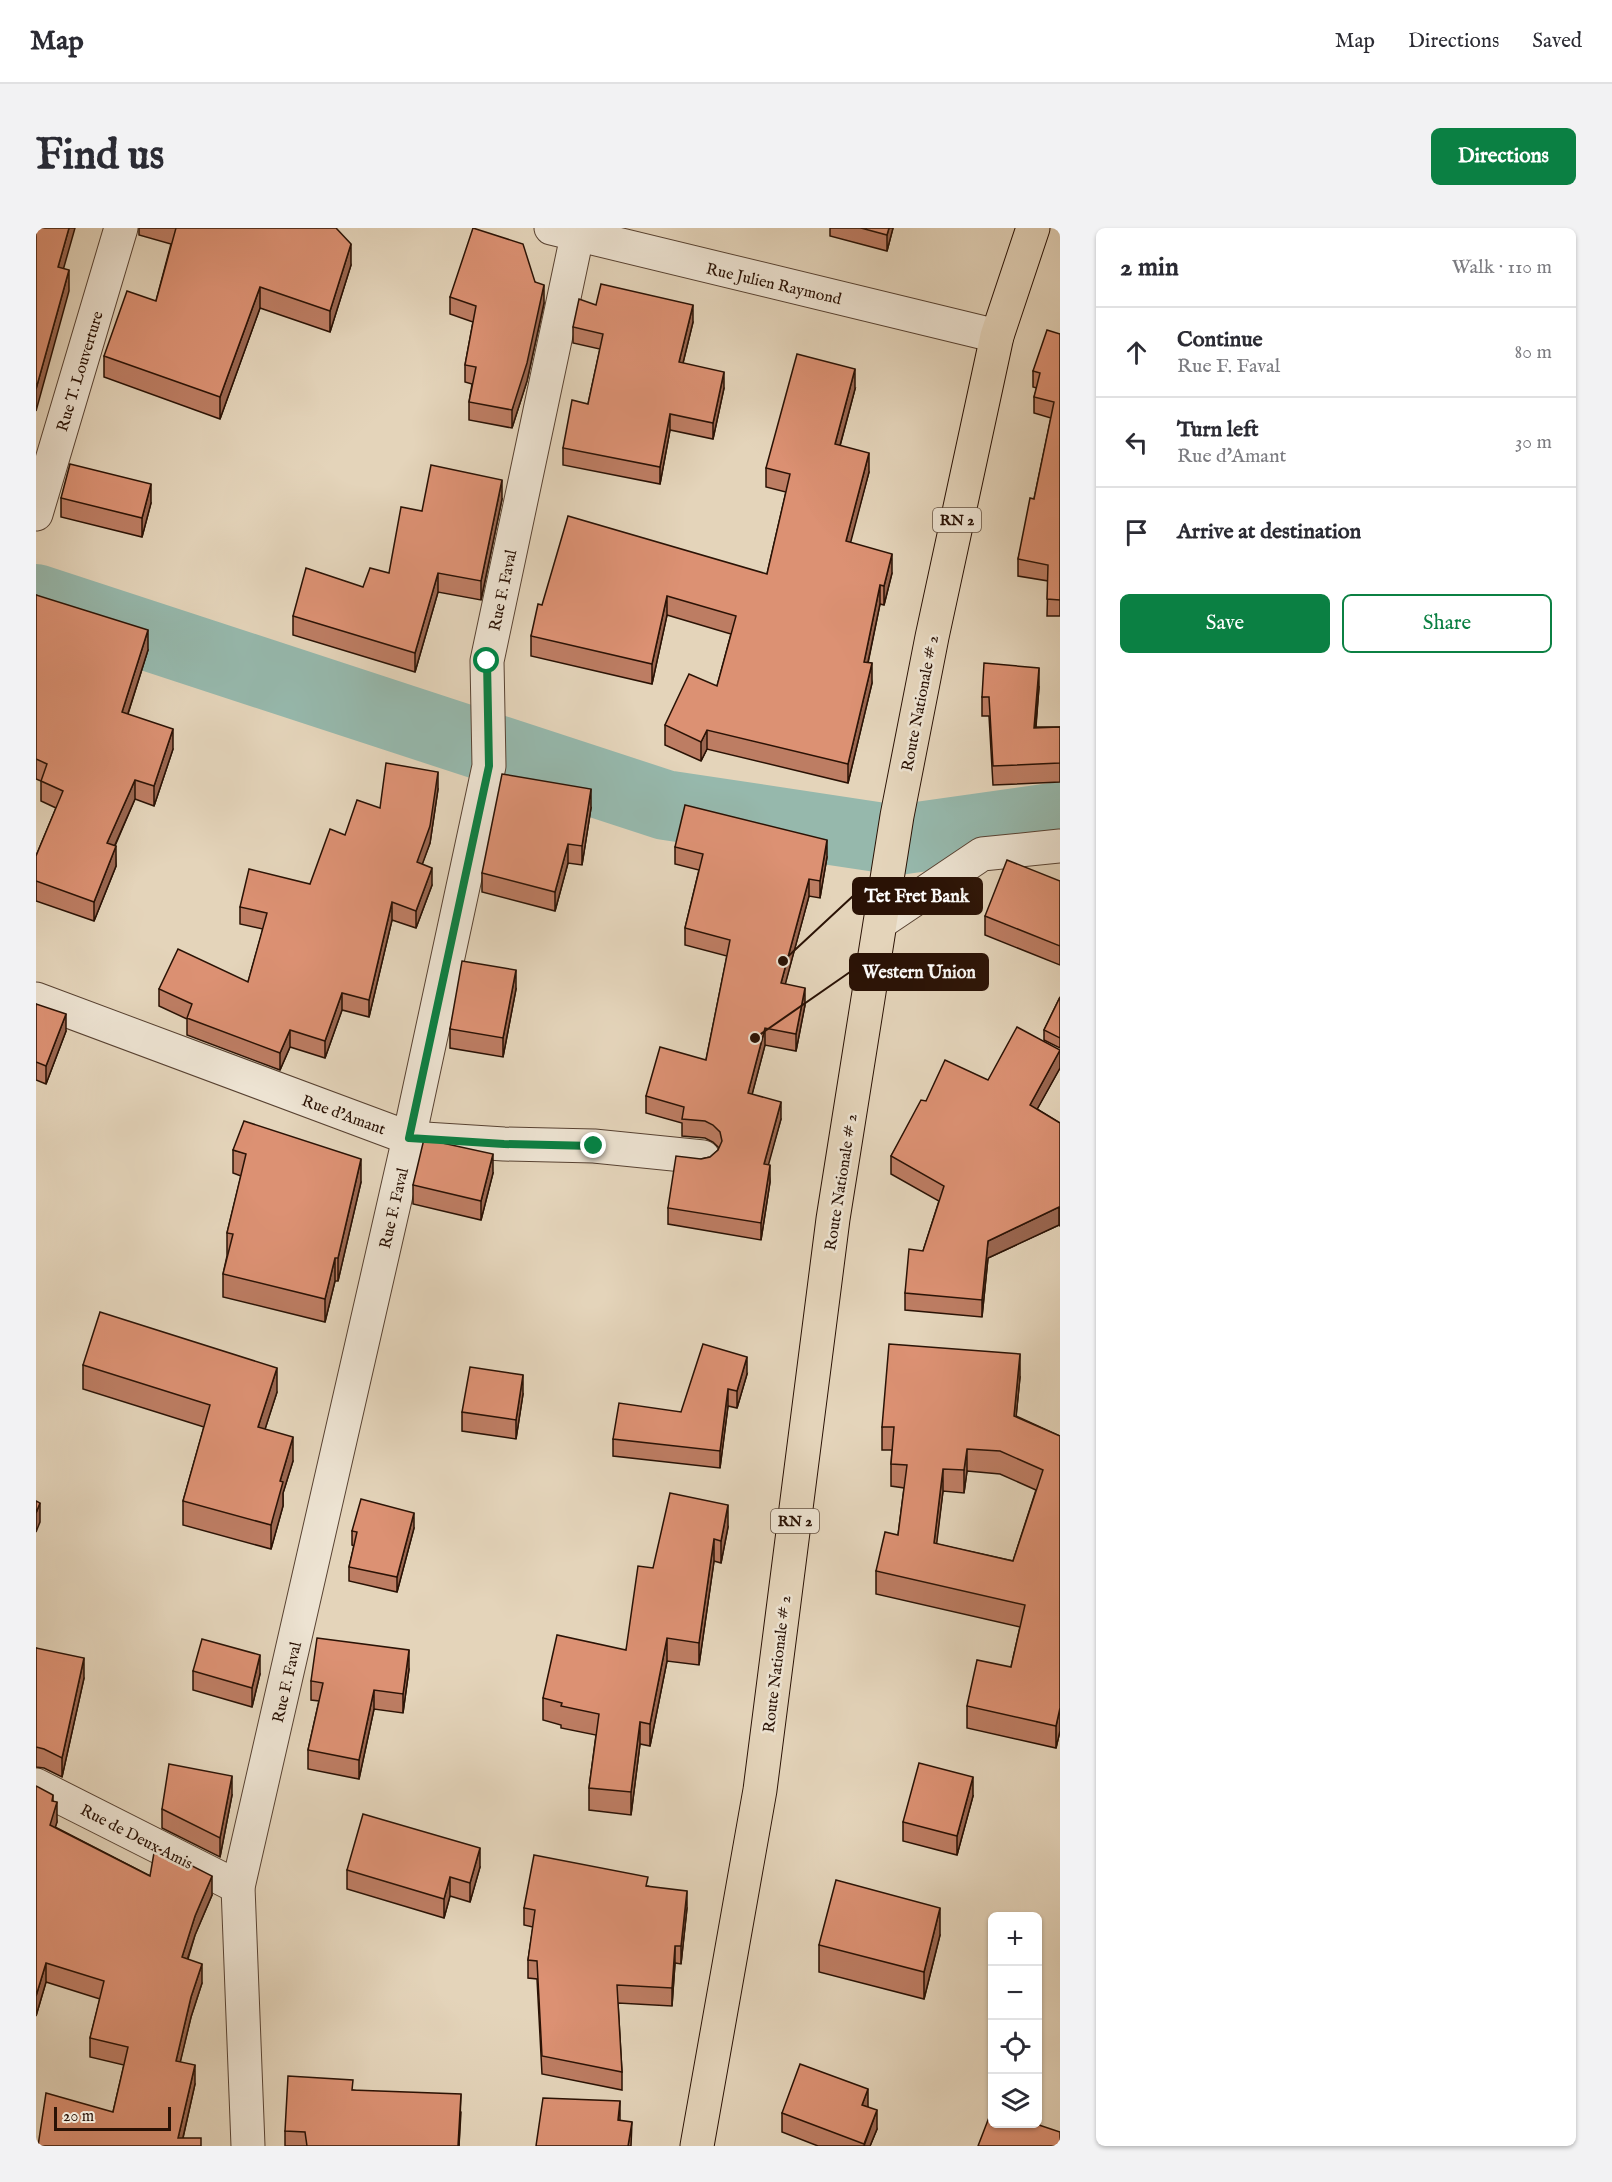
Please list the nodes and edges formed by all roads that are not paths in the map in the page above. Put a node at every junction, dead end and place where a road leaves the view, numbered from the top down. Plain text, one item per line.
1 (121, 228) edge
2 (1033, 228) edge
3 (564, 232) edge
4 (997, 336) junction
5 (36, 514) edge
6 (1060, 846) edge
7 (883, 909) junction
8 (36, 999) edge
9 (409, 1138) junction
10 (704, 1157) edge
11 (36, 1785) edge
12 (238, 1887) junction
13 (248, 2146) edge
14 (697, 2146) edge

1 - 5 street, Rue T. Louverture
2 - 4 main road, Route Nationale # 2 / RN 2
3 - 4 street, Rue Julien Raymond
3 - 9 street, Rue F. Faval
4 - 7 main road, Route Nationale # 2 / RN 2
6 - 7 street
7 - 14 main road, Route Nationale # 2 / RN 2
8 - 9 street, Rue d'Amant
9 - 10 street, Rue d'Amant
9 - 12 street, Rue F. Faval
11 - 12 street, Rue de Deux Amis
12 - 13 street, Rue F. Faval

